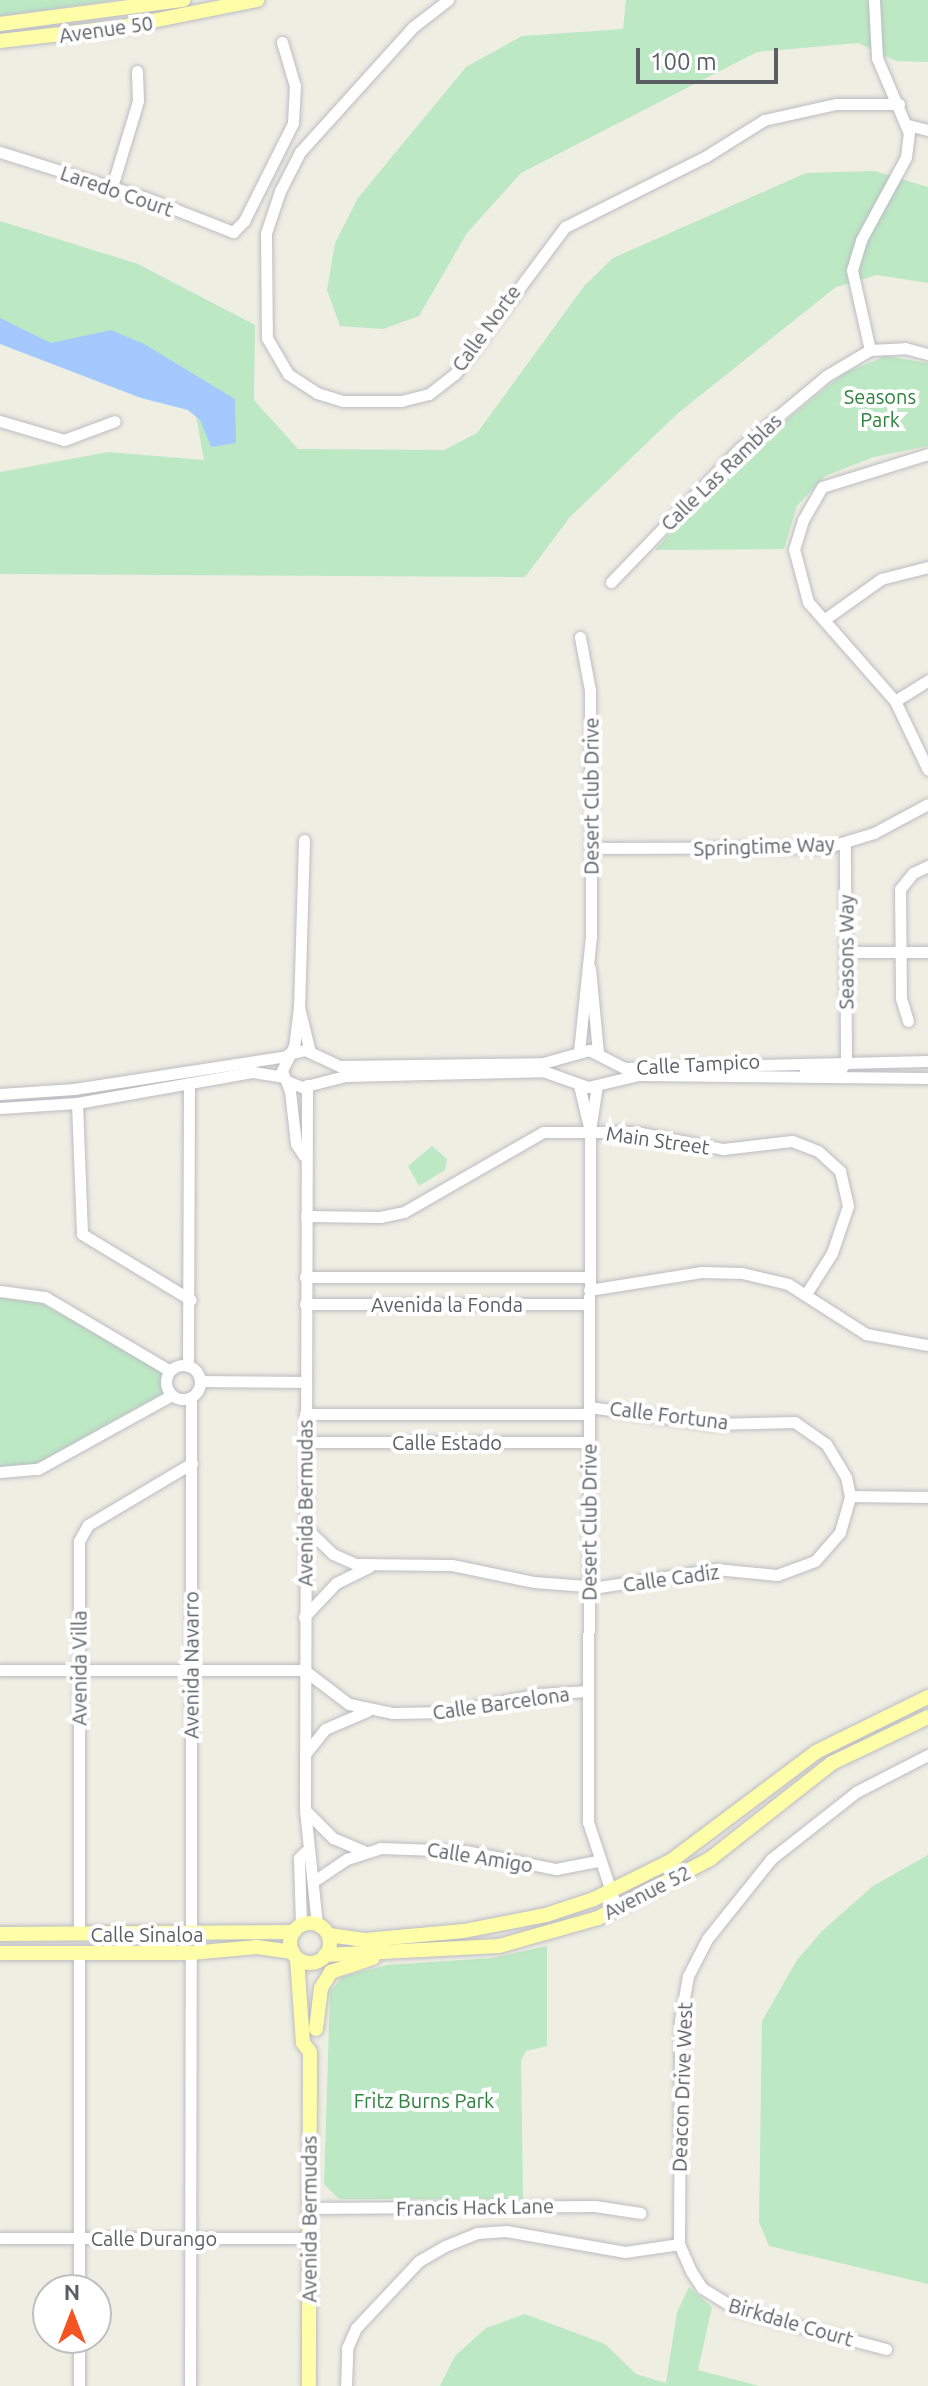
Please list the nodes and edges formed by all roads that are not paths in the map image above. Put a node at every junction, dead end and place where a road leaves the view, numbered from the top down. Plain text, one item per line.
1 (183, 0) edge
2 (257, 0) edge
3 (448, 0) edge
4 (874, 0) edge
5 (0, 24) edge
6 (0, 41) edge
7 (282, 42) dead end
8 (137, 71) dead end
9 (899, 104) junction
10 (908, 125) junction
11 (928, 130) edge
12 (0, 152) edge
13 (112, 187) junction
14 (870, 350) junction
15 (928, 354) edge
16 (0, 421) edge
17 (115, 421) dead end
18 (928, 454) edge
19 (928, 567) edge
20 (611, 582) dead end
21 (825, 619) junction
22 (580, 637) dead end
23 (928, 680) edge
24 (895, 701) junction
25 (928, 770) edge
26 (928, 804) edge
27 (304, 840) dead end
28 (845, 843) junction
29 (591, 848) junction
30 (928, 866) edge
31 (900, 951) junction
32 (846, 952) junction
33 (928, 952) edge
34 (588, 956) junction
35 (299, 1007) junction
36 (908, 1021) dead end
37 (577, 1053) junction
38 (311, 1054) junction
39 (287, 1055) junction
40 (600, 1055) junction
41 (928, 1061) edge
42 (846, 1062) junction
43 (928, 1078) edge
44 (285, 1079) junction
45 (747, 1079) junction
46 (189, 1083) junction
47 (310, 1084) junction
48 (577, 1084) junction
49 (598, 1084) junction
50 (0, 1094) edge
51 (77, 1103) junction
52 (0, 1108) edge
53 (590, 1131) junction
54 (304, 1156) junction
55 (306, 1216) junction
56 (305, 1277) junction
57 (589, 1277) junction
58 (589, 1290) junction
59 (0, 1291) edge
60 (806, 1294) junction
61 (191, 1300) junction
62 (305, 1304) junction
63 (589, 1304) junction
64 (928, 1345) edge
65 (188, 1366) junction
66 (170, 1371) junction
67 (200, 1381) junction
68 (305, 1382) junction
69 (172, 1395) junction
70 (191, 1397) junction
71 (589, 1410) junction
72 (305, 1414) junction
73 (305, 1442) junction
74 (589, 1442) junction
75 (192, 1463) junction
76 (0, 1472) edge
77 (850, 1496) junction
78 (928, 1497) edge
79 (305, 1527) junction
80 (372, 1566) junction
81 (589, 1585) junction
82 (304, 1617) junction
83 (0, 1670) edge
84 (79, 1670) junction
85 (190, 1670) junction
86 (304, 1670) junction
87 (587, 1691) junction
88 (928, 1697) edge
89 (368, 1711) junction
90 (928, 1717) edge
91 (305, 1754) junction
92 (928, 1755) edge
93 (305, 1810) junction
94 (306, 1851) junction
95 (363, 1851) junction
96 (597, 1861) junction
97 (314, 1881) junction
98 (609, 1891) junction
99 (617, 1909) junction
100 (317, 1924) junction
101 (297, 1928) junction
102 (0, 1934) edge
103 (79, 1934) junction
104 (191, 1934) junction
105 (329, 1935) junction
106 (419, 1950) junction
107 (0, 1953) edge
108 (79, 1953) junction
109 (191, 1953) junction
110 (295, 1955) junction
111 (322, 1958) junction
112 (316, 2029) junction
113 (310, 2052) junction
114 (308, 2208) junction
115 (640, 2213) dead end
116 (0, 2238) edge
117 (79, 2238) junction
118 (190, 2238) junction
119 (309, 2238) junction
120 (679, 2244) junction
121 (79, 2274) edge
122 (886, 2349) dead end
123 (79, 2354) edge
124 (79, 2386) edge
125 (190, 2386) edge
126 (309, 2386) edge
127 (346, 2386) edge

1 - 5 main road, Avenue 50
2 - 6 main road, Avenue 50
3 - 9 street, Calle Norte
4 - 9 street
7 - 13 street, Laredo Court
8 - 13 street
9 - 10 street
10 - 11 street
10 - 14 street
12 - 13 street, Laredo Court
14 - 15 street
14 - 20 street, Calle Las Ramblas
16 - 17 street
18 - 21 street
19 - 21 street
21 - 24 street
22 - 29 street, Desert Club Drive
23 - 24 street
24 - 25 street
26 - 28 street, Springtime Way
27 - 35 street, Avenida Bermudas
28 - 29 street, Springtime Way
28 - 32 street, Seasons Way
29 - 34 street, Desert Club Drive
30 - 31 street
31 - 32 street
31 - 33 street
31 - 36 street
32 - 42 street, Seasons Way
34 - 37 street, Desert Club Drive
34 - 40 street, Desert Club Drive
35 - 38 street, Avenida Bermudas
35 - 39 street, Avenida Bermudas
37 - 38 street, Calle Tampico
37 - 40 street, Calle Tampico
37 - 48 street, Desert Club Drive
38 - 39 street, Calle Tampico
38 - 47 street, Avenida Bermudas
39 - 44 street, Avenida Bermudas
39 - 50 street, Calle Tampico
40 - 42 street, Calle Tampico
40 - 49 street, Desert Club Drive
41 - 42 street, Calle Tampico
42 - 45 street
43 - 45 street, Calle Tampico
44 - 46 street, Calle Tampico
44 - 47 street, Calle Tampico
44 - 54 street, Avenida Bermudas
45 - 49 street, Calle Tampico
46 - 51 street, Calle Tampico
46 - 61 street
47 - 48 street, Calle Tampico
47 - 54 street, Avenida Bermudas
48 - 49 street, Calle Tampico
48 - 53 street, Desert Club Drive
49 - 53 street, Desert Club Drive
51 - 52 street, Calle Tampico
51 - 61 street
53 - 55 street, Main Street
53 - 57 street, Desert Club Drive
53 - 60 street, Main Street
54 - 55 street, Avenida Bermudas
55 - 56 street, Avenida Bermudas
56 - 57 street, Avenida la Fonda
56 - 62 street, Avenida Bermudas
57 - 58 street, Desert Club Drive
58 - 60 street
58 - 63 street, Desert Club Drive
59 - 66 street
60 - 64 street
61 - 65 street
62 - 63 street, Avenida la Fonda
62 - 68 street, Avenida Bermudas
63 - 71 street, Desert Club Drive
65 - 66 street
65 - 67 street
66 - 69 street
67 - 68 street
67 - 70 street
68 - 72 street, Avenida Bermudas
69 - 70 street
69 - 76 street
70 - 75 street, Avenida Navarro
71 - 72 street, Calle Estado
71 - 74 street, Desert Club Drive
71 - 77 street, Calle Fortuna
72 - 73 street, Avenida Bermudas
73 - 74 street, Calle Estado
73 - 79 street, Avenida Bermudas
74 - 81 street, Desert Club Drive
75 - 84 street, Avenida Villa
75 - 85 street, Avenida Navarro
77 - 78 street
77 - 81 street, Calle Cadiz
79 - 80 street, Calle Cadiz
79 - 82 street, Avenida Bermudas
80 - 81 street, Calle Cadiz
80 - 82 street, Calle Cadiz
81 - 87 street, Desert Club Drive
82 - 86 street, Avenida Bermudas
83 - 84 street
84 - 85 street
84 - 103 street, Avenida Villa
85 - 86 street
85 - 104 street, Avenida Navarro
86 - 89 street
86 - 91 street, Avenida Bermudas
87 - 89 street, Calle Barcelona
87 - 96 street, Desert Club Drive
88 - 98 main road, Avenue 52
89 - 91 street, Calle Barcelona
90 - 99 main road, Avenue 52
91 - 93 street, Avenida Bermudas
92 - 120 street, Deacon Drive West
93 - 94 street, Avenida Bermudas
93 - 95 street, Calle Amigo
94 - 97 street, Avenida Bermudas
94 - 101 street, Avenida Bermudas
95 - 96 street, Calle Amigo
95 - 97 street, Calle Amigo
96 - 98 street, Desert Club Drive
97 - 100 street, Avenida Bermudas
98 - 99 street, Desert Club Drive
98 - 105 main road, Avenue 52
99 - 106 main road, Avenue 52
100 - 101 main road, Calle Sinaloa
100 - 105 main road
101 - 104 main road, Calle Sinaloa
101 - 110 main road, Avenida Bermudas
102 - 103 main road, Calle Sinaloa
103 - 104 main road, Calle Sinaloa
105 - 111 main road, Avenida Bermudas
106 - 111 main road, Avenue 52
106 - 112 main road
107 - 108 main road, Calle Sinaloa
108 - 109 main road, Calle Sinaloa
108 - 117 street
109 - 110 main road, Calle Sinaloa
109 - 118 street
110 - 111 main road, Calle Sinaloa
110 - 113 main road, Avenida Bermudas
111 - 112 main road, Avenida Bermudas
112 - 113 main road, Avenida Bermudas
113 - 114 main road, Avenida Bermudas
114 - 115 street, Francis Hack Lane
114 - 119 main road, Avenida Bermudas
116 - 117 street, Calle Durango
117 - 118 street, Calle Durango
117 - 121 street
118 - 119 street, Calle Durango
118 - 125 street
119 - 126 main road, Avenida Bermudas
120 - 122 street, Birkdale Court
120 - 127 street
123 - 124 street

